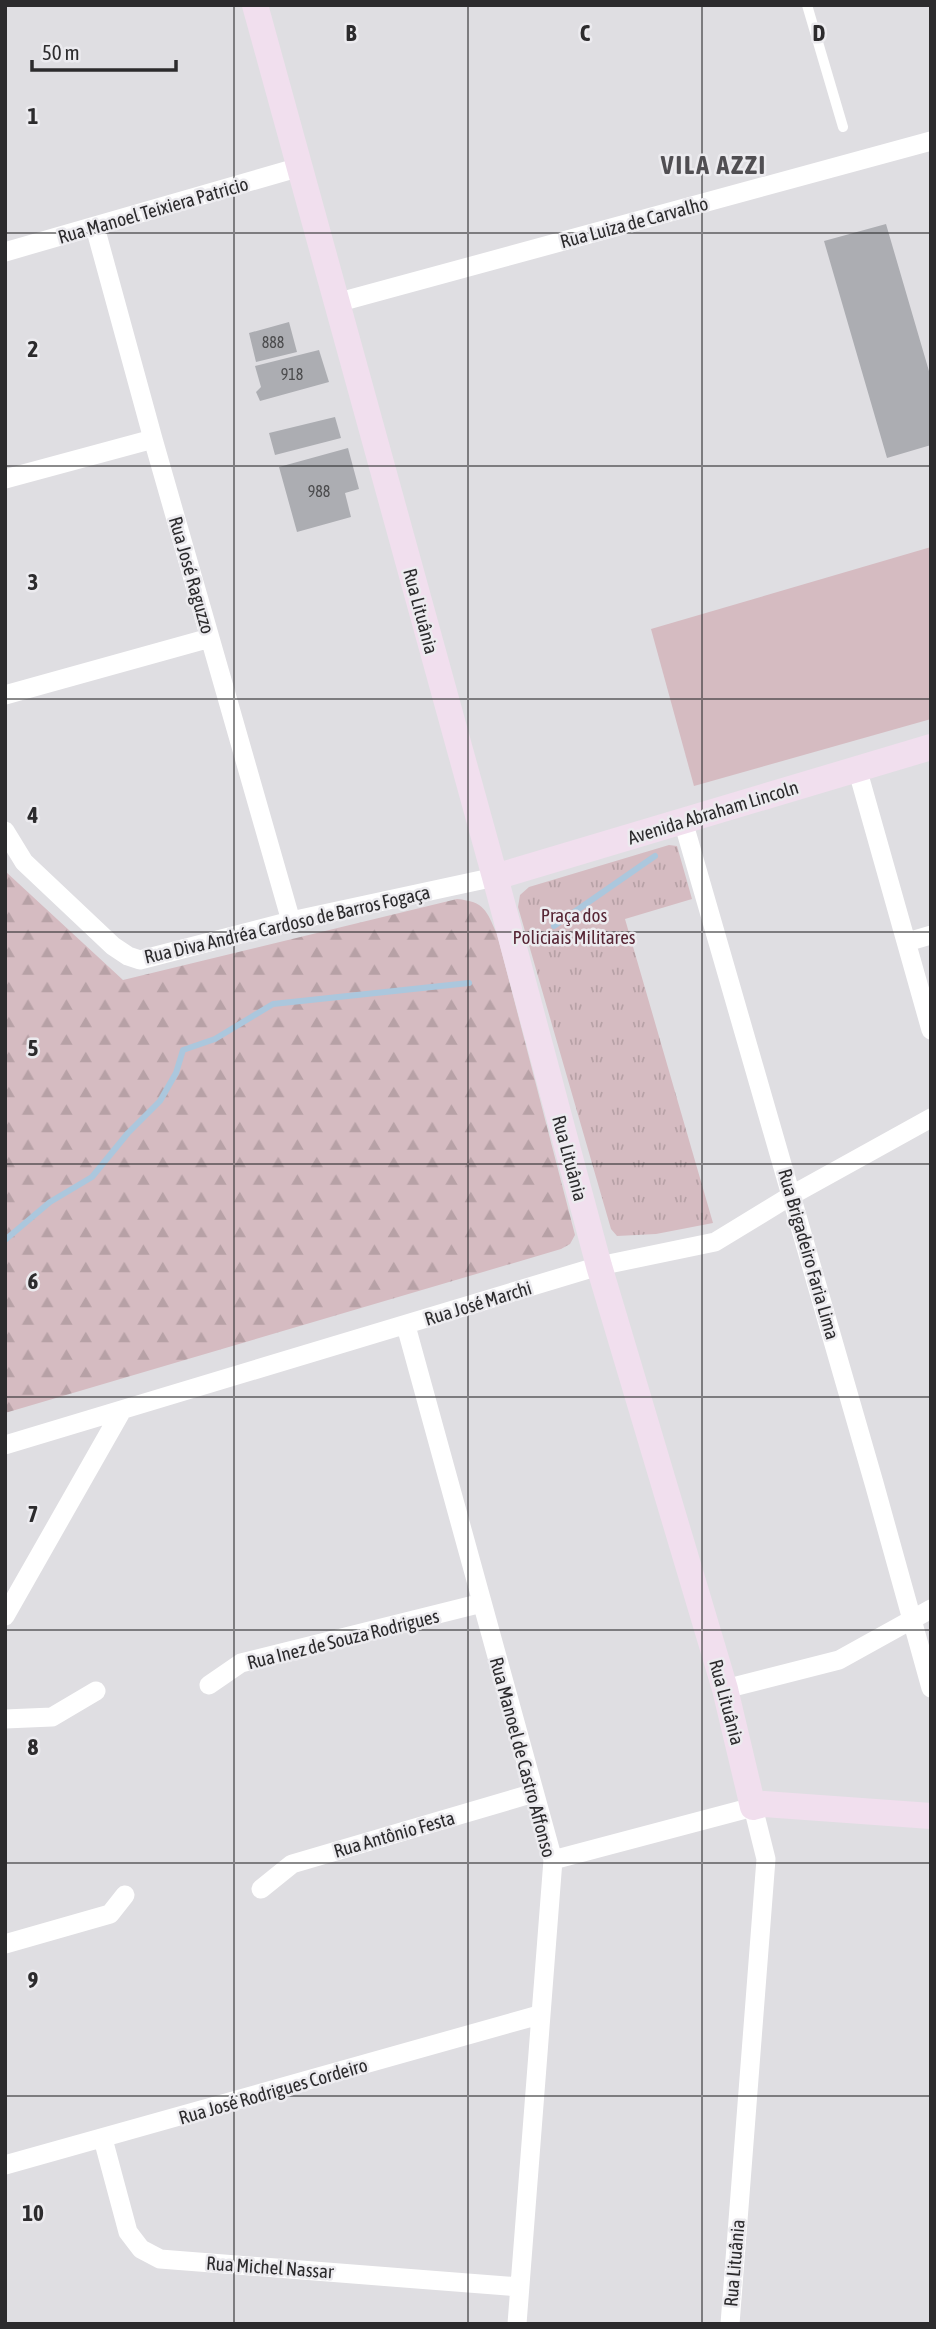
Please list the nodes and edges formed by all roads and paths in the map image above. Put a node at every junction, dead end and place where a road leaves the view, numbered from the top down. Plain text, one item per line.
1 (255, 5) edge
2 (807, 5) edge
3 (843, 127) dead end
4 (931, 141) edge
5 (300, 167) junction
6 (95, 227) junction
7 (5, 252) edge
8 (336, 303) junction
9 (153, 439) junction
10 (5, 479) edge
11 (210, 638) junction
12 (5, 695) edge
13 (931, 747) edge
14 (857, 768) junction
15 (683, 821) junction
16 (5, 831) edge
17 (495, 877) junction
18 (291, 921) junction
19 (931, 935) edge
20 (907, 942) junction
21 (931, 1030) edge
22 (931, 1118) edge
23 (792, 1195) junction
24 (599, 1266) junction
25 (406, 1326) junction
26 (121, 1412) junction
27 (5, 1445) edge
28 (482, 1603) junction
29 (931, 1609) edge
30 (5, 1616) edge
31 (913, 1620) junction
32 (209, 1685) dead end
33 (931, 1688) edge
34 (725, 1689) junction
35 (96, 1691) dead end
36 (5, 1719) edge
37 (534, 1793) junction
38 (753, 1807) junction
39 (931, 1816) edge
40 (553, 1860) junction
41 (261, 1889) dead end
42 (125, 1895) dead end
43 (5, 1944) edge
44 (540, 2015) junction
45 (103, 2139) junction
46 (5, 2165) edge
47 (519, 2287) junction
48 (517, 2324) edge
49 (730, 2324) edge

1 - 5 street, Rua Lituânia
2 - 3 lane
4 - 8 street, Rua Luiza de Carvalho
5 - 6 street, Rua Manoel Teixiera Patricio
5 - 8 street, Rua Lituânia
6 - 7 street, Rua Manoel Teixiera Patricio
6 - 9 street, Rua José Raguzzo
8 - 17 street, Rua Lituânia
9 - 10 street
9 - 11 street, Rua José Raguzzo
11 - 12 street
11 - 18 street, Rua José Raguzzo
13 - 14 street, Avenida Abraham Lincoln
14 - 15 street, Avenida Abraham Lincoln
14 - 20 street
15 - 17 street, Avenida Abraham Lincoln
15 - 23 street, Rua Brigadeiro Faria Lima
16 - 18 street, Rua Diva Andréa Cardoso de Barros Fogaça
17 - 18 street, Rua Diva Andréa Cardoso de Barros Fogaça
17 - 24 street, Rua Lituânia
19 - 20 street
20 - 21 street
22 - 23 street, Rua José Marchi
23 - 24 street, Rua José Marchi
23 - 31 street, Rua Brigadeiro Faria Lima
24 - 25 street, Rua José Marchi
24 - 34 street, Rua Lituânia
25 - 26 street, Rua José Marchi
25 - 28 street, Rua Manoel de Castro Affonso
26 - 27 street, Rua José Marchi
26 - 30 street
28 - 32 street, Rua Inez de Souza Rodrigues
28 - 37 street, Rua Manoel de Castro Affonso
29 - 31 street
31 - 33 street, Rua Brigadeiro Faria Lima
31 - 34 street
34 - 38 street, Rua Lituânia
35 - 36 street
37 - 40 street, Rua Manoel de Castro Affonso
37 - 41 street, Rua Antônio Festa
38 - 39 street
38 - 40 street
38 - 49 street, Rua Lituânia
40 - 44 street, Rua Manoel de Castro Affonso
42 - 43 street
44 - 45 street, Rua José Rodrigues Cordeiro
44 - 47 street, Rua Manoel de Castro Affonso
45 - 46 street, Rua José Rodrigues Cordeiro
45 - 47 street, Rua Michel Nassar
47 - 48 street, Rua Manoel de Castro Affonso

